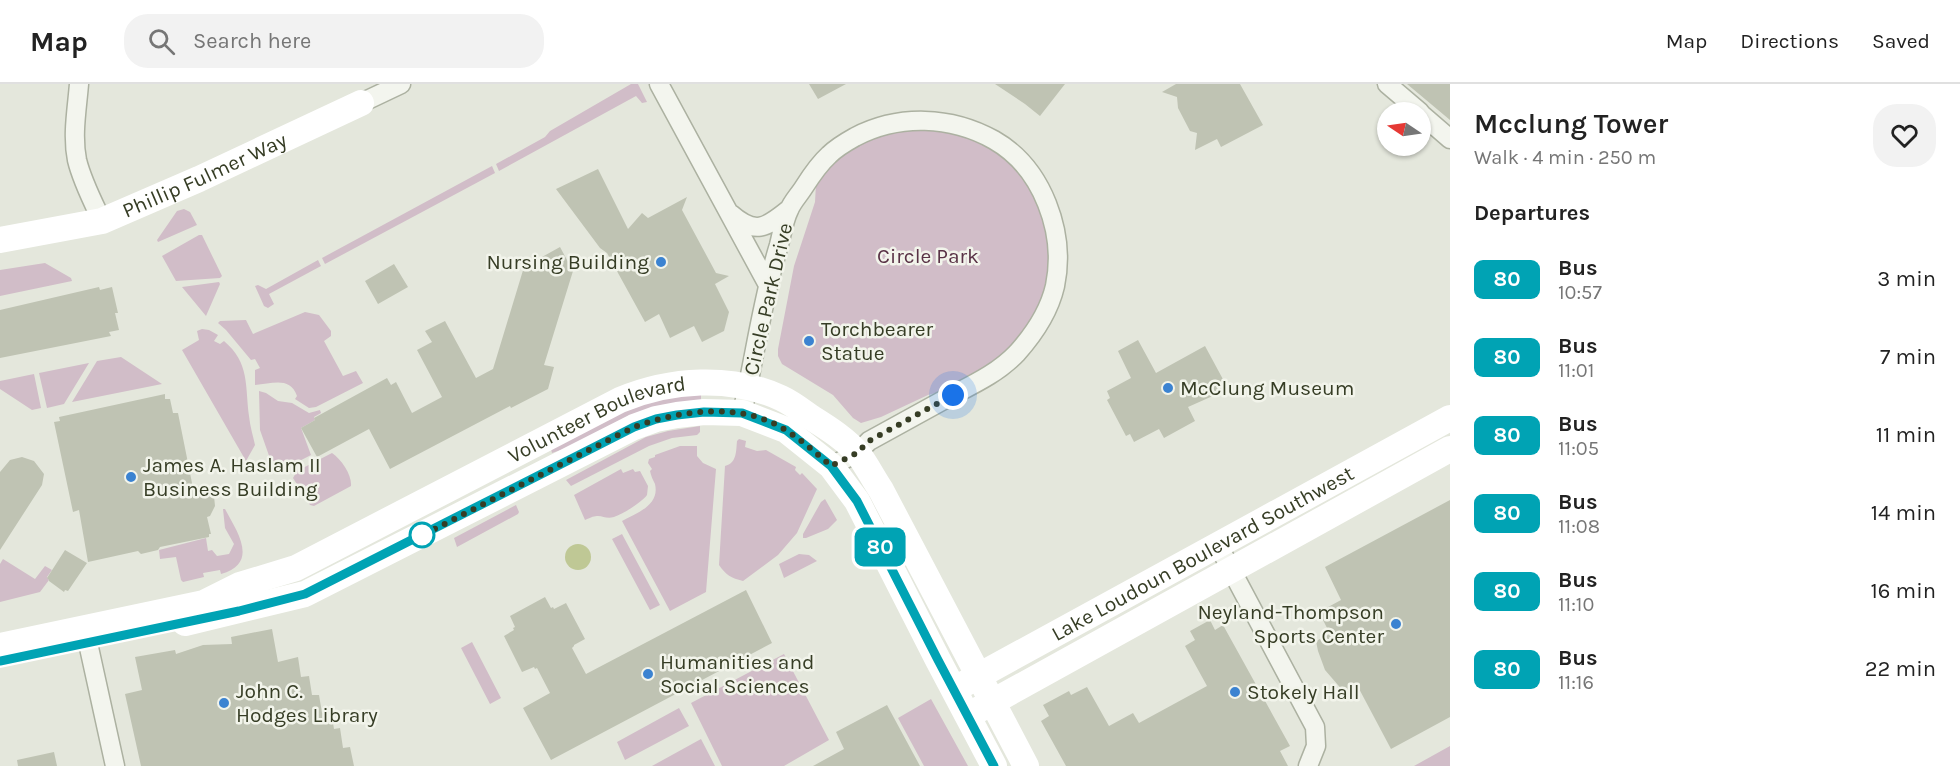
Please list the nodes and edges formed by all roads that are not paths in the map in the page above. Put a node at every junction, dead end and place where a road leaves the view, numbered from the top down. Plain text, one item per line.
1 (80, 84) edge
2 (401, 84) edge
3 (659, 84) edge
4 (1387, 84) edge
5 (1407, 102) edge
6 (361, 103) joint
7 (1431, 123) edge
8 (1450, 139) edge
9 (788, 210) junction
10 (728, 212) junction
11 (102, 221) junction
12 (0, 240) edge
13 (768, 285) junction
14 (748, 386) junction
15 (742, 413) junction
16 (1450, 418) edge
17 (537, 444) junction
18 (1450, 448) edge
19 (857, 453) junction
20 (831, 466) junction
21 (549, 470) junction
22 (424, 502) junction
23 (437, 527) junction
24 (908, 540) junction
25 (877, 541) junction
26 (1218, 545) junction
27 (1232, 570) junction
28 (86, 636) junction
29 (0, 646) edge
30 (0, 661) edge
31 (978, 676) junction
32 (954, 690) junction
33 (992, 703) junction
34 (968, 716) junction
35 (115, 766) edge
36 (994, 766) edge
37 (1026, 766) edge
38 (1308, 766) edge

1 - 11 street
2 - 6 street, Phillip Fulmer Way
3 - 10 street
4 - 5 street
6 - 11 street, Phillip Fulmer Way
7 - 8 street
9 - 10 street
9 - 13 street, Circle Park Drive
9 - 19 street, Circle Park Drive
10 - 13 street
11 - 12 street, Phillip Fulmer Way
13 - 14 street, Circle Park Drive
14 - 15 street, Circle Park Drive
14 - 17 street, Volunteer Boulevard
14 - 19 street, Volunteer Boulevard
15 - 20 street, Volunteer Boulevard
15 - 21 street, Volunteer Boulevard
16 - 26 street, Lake Loudoun Boulevard Southwest
17 - 21 street
17 - 22 street, Volunteer Boulevard
18 - 27 street, Lake Loudoun Boulevard Southwest
19 - 20 street, Circle Park Drive
19 - 24 street, Volunteer Boulevard
20 - 25 street, Volunteer Boulevard
21 - 23 street, Volunteer Boulevard
22 - 23 street
22 - 28 street, Volunteer Boulevard
23 - 28 street, Volunteer Boulevard
24 - 25 street
24 - 31 street, Volunteer Boulevard
25 - 32 street, Volunteer Boulevard
26 - 27 street
26 - 31 street, Lake Loudoun Boulevard Southwest
27 - 33 street, Lake Loudoun Boulevard Southwest
27 - 38 street
28 - 29 street, Volunteer Boulevard
28 - 30 street, Volunteer Boulevard
28 - 35 street
31 - 32 street, Lake Loudoun Boulevard Southwest
31 - 33 street, Volunteer Boulevard
32 - 34 street, Volunteer Boulevard
33 - 34 street, Lake Loudoun Boulevard Southwest
33 - 37 street, Volunteer Boulevard
34 - 36 street, Volunteer Boulevard

